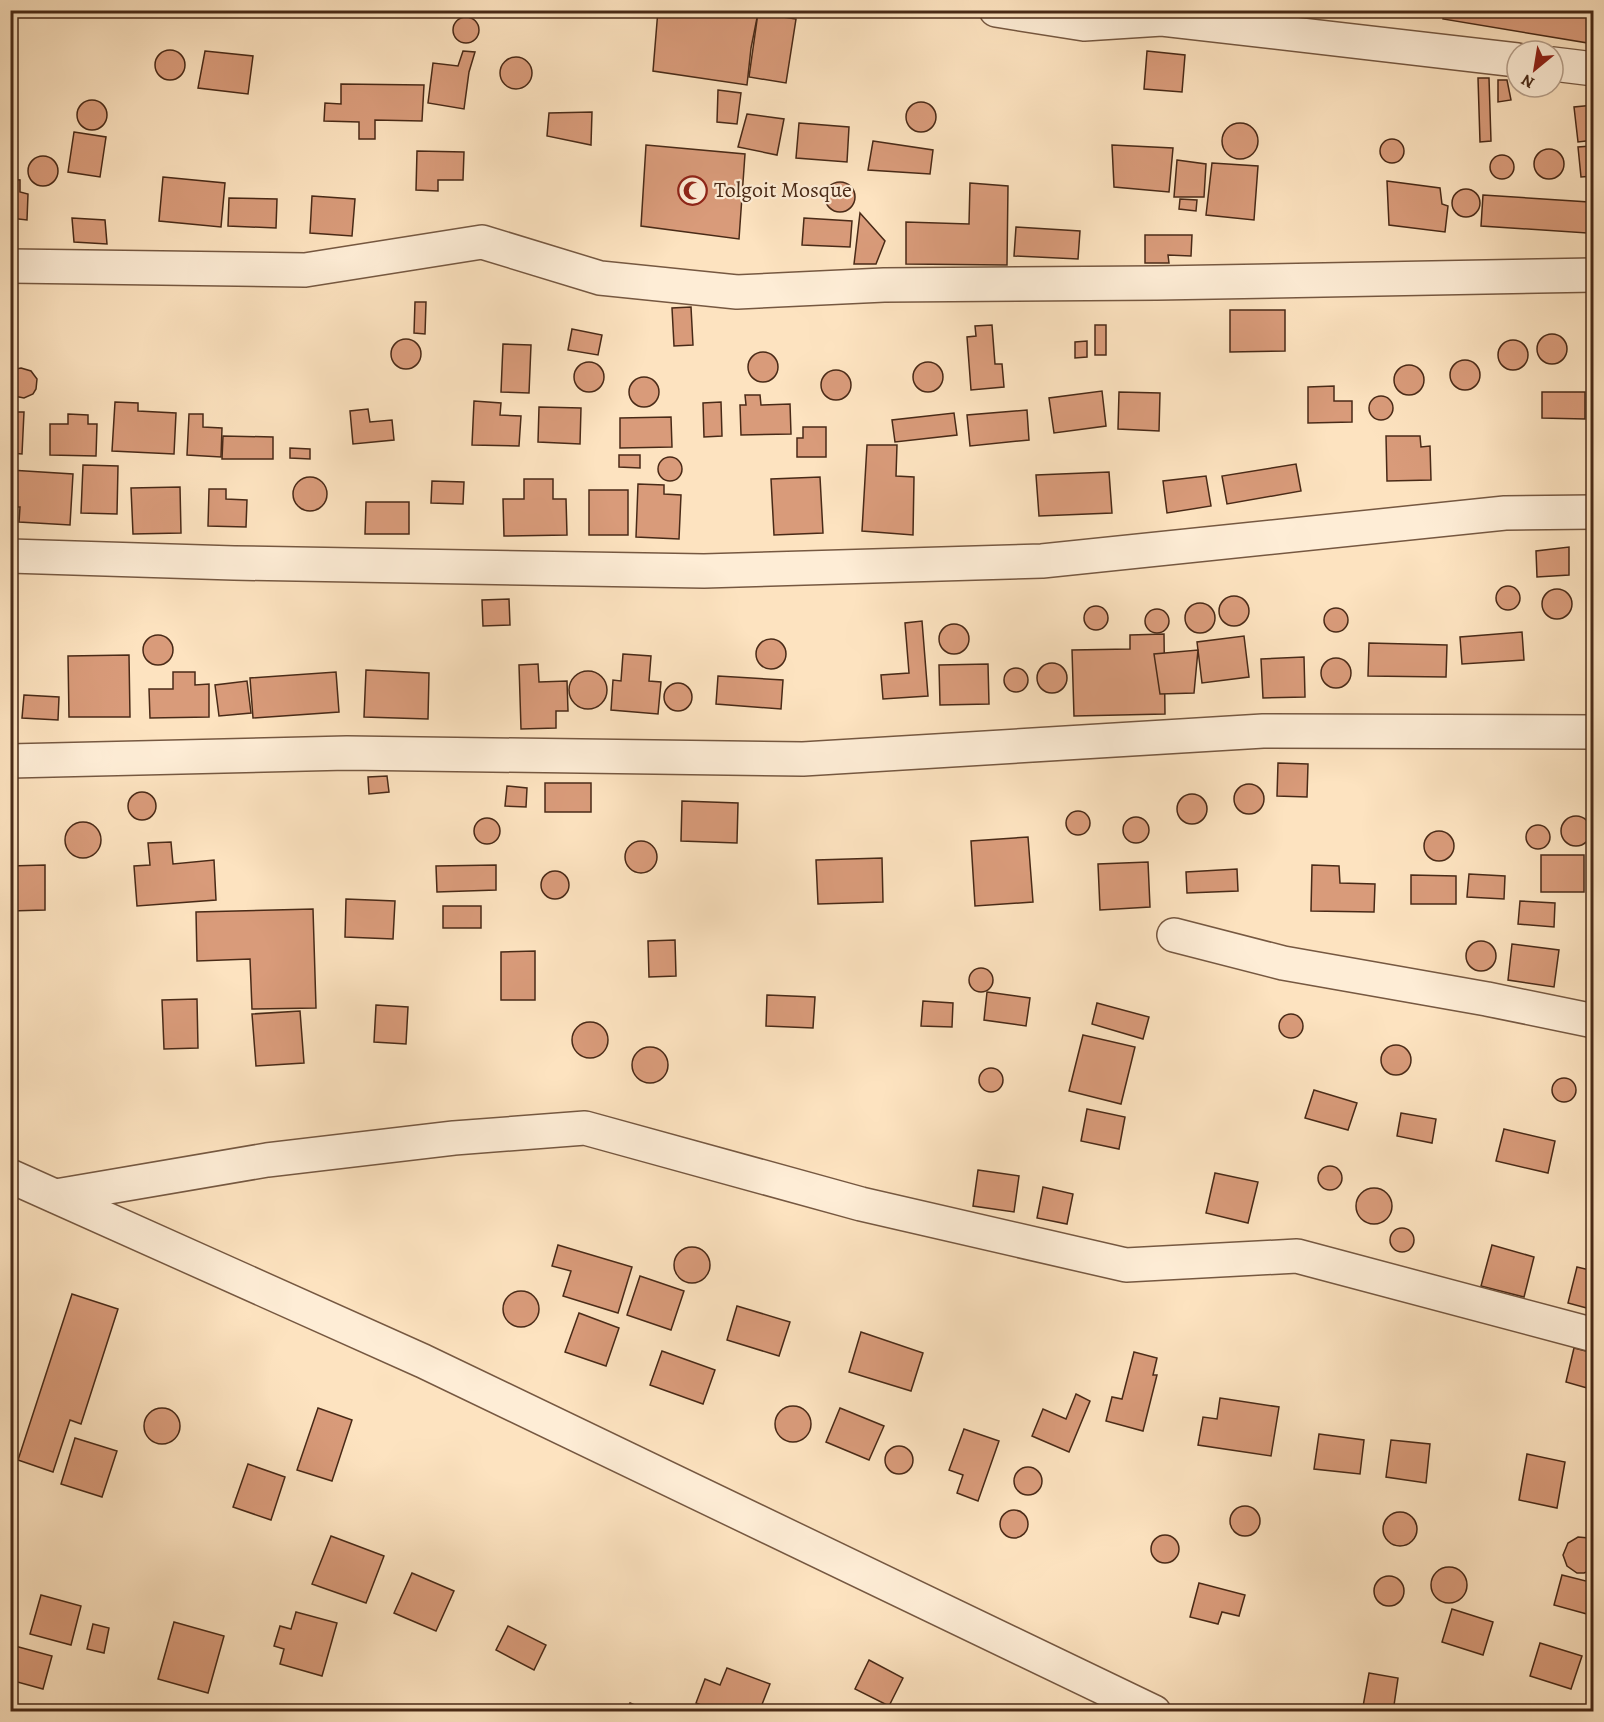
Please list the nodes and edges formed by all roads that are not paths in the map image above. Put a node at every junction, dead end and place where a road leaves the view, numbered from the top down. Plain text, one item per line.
1 (996, 10) edge
2 (1505, 59) edge
3 (1565, 66) edge
4 (1593, 69) edge
5 (10, 266) edge
6 (1593, 275) edge
7 (1593, 512) edge
8 (10, 556) edge
9 (1593, 732) edge
10 (10, 760) edge
11 (1174, 935) dead end
12 (1593, 1021) edge
13 (10, 1176) edge
14 (56, 1196) junction
15 (1593, 1335) edge
16 (1154, 1712) edge

1 - 2 street
3 - 4 street
5 - 6 street
7 - 8 street
9 - 10 street
11 - 12 street
13 - 14 street
14 - 15 street
14 - 16 street

